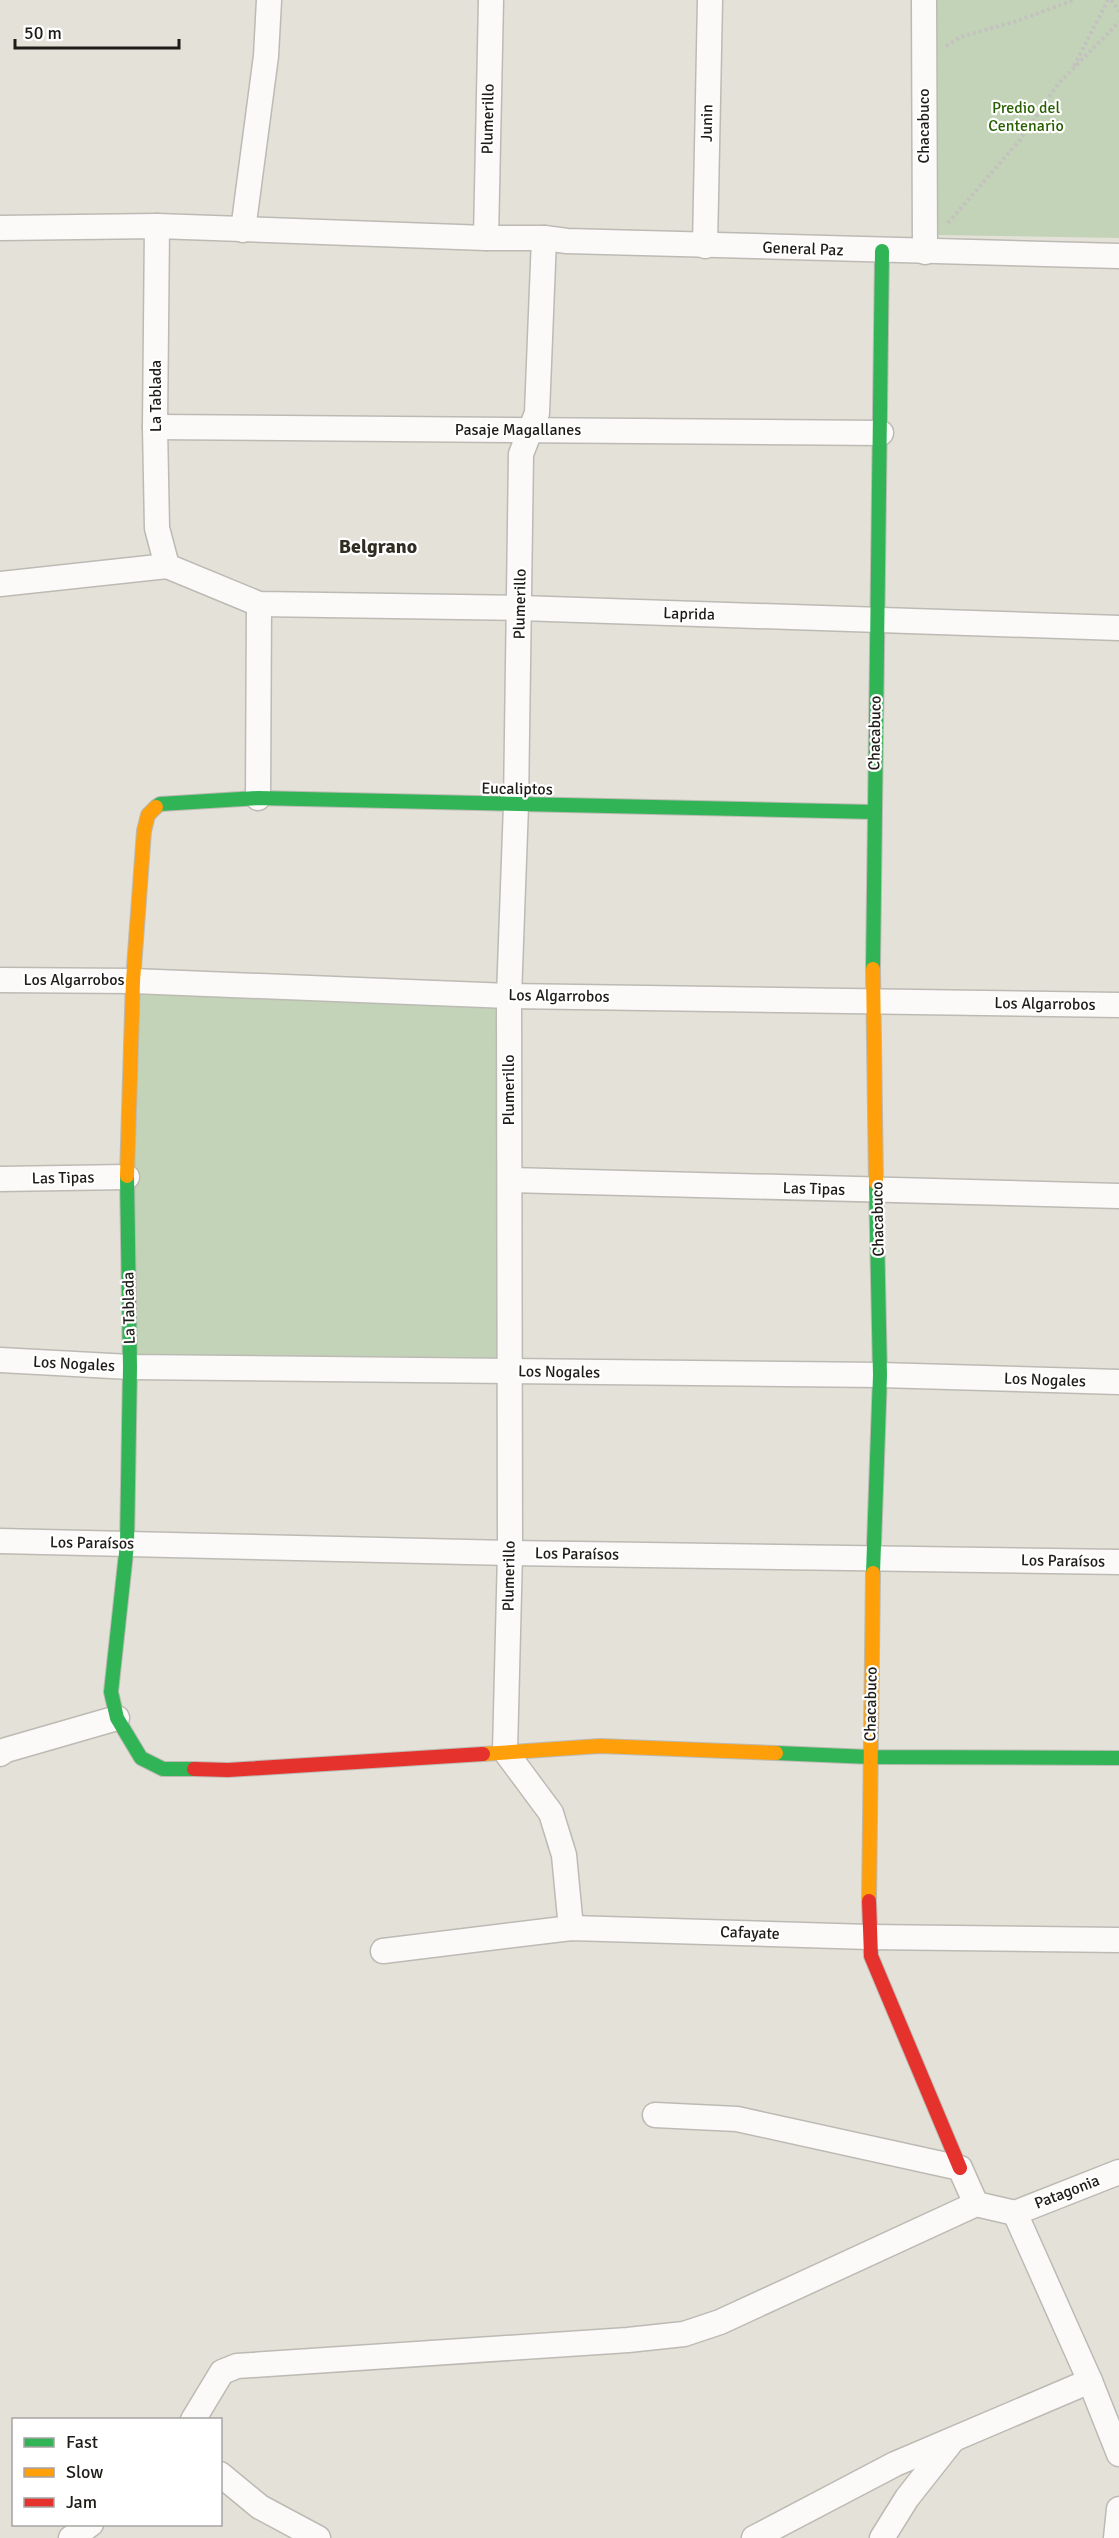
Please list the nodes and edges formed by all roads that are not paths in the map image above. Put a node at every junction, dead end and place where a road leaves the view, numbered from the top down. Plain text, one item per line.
1 (269, 0) edge
2 (490, 0) edge
3 (710, 0) edge
4 (924, 0) edge
5 (157, 226) junction
6 (0, 228) edge
7 (243, 230) junction
8 (486, 238) junction
9 (544, 238) junction
10 (705, 246) junction
11 (882, 251) junction
12 (925, 252) junction
13 (1119, 256) edge
14 (155, 427) junction
15 (530, 430) junction
16 (881, 433) junction
17 (166, 566) junction
18 (0, 584) edge
19 (259, 604) junction
20 (520, 608) junction
21 (878, 621) junction
22 (1119, 628) edge
23 (258, 798) junction
24 (160, 804) joint
25 (516, 805) junction
26 (874, 812) junction
27 (0, 980) edge
28 (133, 981) junction
29 (509, 996) junction
30 (873, 1000) junction
31 (1119, 1005) edge
32 (127, 1177) junction
33 (0, 1179) edge
34 (510, 1180) junction
35 (878, 1191) junction
36 (1119, 1196) edge
37 (0, 1360) edge
38 (130, 1367) junction
39 (511, 1371) junction
40 (880, 1375) junction
41 (1119, 1382) edge
42 (0, 1541) edge
43 (126, 1544) junction
44 (510, 1553) junction
45 (873, 1557) junction
46 (1119, 1562) edge
47 (117, 1718) junction
48 (505, 1751) junction
49 (0, 1754) edge
50 (870, 1757) junction
51 (1119, 1758) edge
52 (571, 1928) junction
53 (869, 1937) junction
54 (1119, 1940) edge
55 (383, 1951) dead end
56 (655, 2115) dead end
57 (960, 2168) junction
58 (1119, 2172) edge
59 (976, 2204) junction
60 (1016, 2212) junction
61 (1090, 2382) junction
62 (194, 2418) edge
63 (953, 2439) junction
64 (1119, 2454) edge
65 (222, 2476) edge
66 (1119, 2509) edge
67 (88, 2526) edge
68 (71, 2538) edge
69 (318, 2538) edge
70 (754, 2538) edge
71 (882, 2538) edge
72 (1116, 2538) edge

1 - 7 street
2 - 8 street, Plumerillo
3 - 10 street, Junin
4 - 12 street, Chacabuco
5 - 6 street, General Paz
5 - 7 street, General Paz
5 - 14 street, La Tablada
7 - 8 street, General Paz
8 - 9 street, General Paz
9 - 10 street, General Paz
9 - 15 street, Plumerillo
10 - 11 street, General Paz
11 - 12 street, General Paz
11 - 16 street, Chacabuco
12 - 13 street, General Paz
14 - 15 street, Pasaje Magallanes
14 - 17 street, La Tablada
15 - 16 street, Pasaje Magallanes
15 - 20 street, Plumerillo
16 - 21 street, Chacabuco
17 - 18 street
17 - 19 street
19 - 20 street, Laprida
19 - 23 street
20 - 21 street, Laprida
20 - 25 street, Plumerillo
21 - 22 street, Laprida
21 - 26 street, Chacabuco
23 - 24 street, Eucaliptos
23 - 25 street, Eucaliptos
24 - 28 street, La Tablada
25 - 26 street, Eucaliptos
25 - 29 street, Plumerillo
26 - 30 street, Chacabuco
27 - 28 street, Los Algarrobos
28 - 29 street, Los Algarrobos
28 - 32 street, La Tablada
29 - 30 street, Los Algarrobos
29 - 34 street, Plumerillo
30 - 31 street, Los Algarrobos
30 - 35 street, Chacabuco
32 - 33 street, Las Tipas
32 - 38 street, La Tablada
34 - 35 street, Las Tipas
34 - 39 street, Plumerillo
35 - 36 street, Las Tipas
35 - 40 street, Chacabuco
37 - 38 street, Los Nogales
38 - 39 street, Los Nogales
38 - 43 street, La Tablada
39 - 40 street, Los Nogales
39 - 44 street, Plumerillo
40 - 41 street, Los Nogales
40 - 45 street, Chacabuco
42 - 43 street, Los Paraísos
43 - 44 street, Los Paraísos
43 - 47 street, La Tablada
44 - 45 street, Los Paraísos
44 - 48 street, Plumerillo
45 - 46 street, Los Paraísos
45 - 50 street, Chacabuco
47 - 48 street, La Tablada
47 - 49 street
48 - 50 street, La Tablada
48 - 52 street
50 - 51 street, La Tablada
50 - 53 street, Chacabuco
52 - 53 street, Cafayate
52 - 55 street, Cafayate
53 - 54 street, Cafayate
53 - 57 street, Chacabuco
56 - 57 street
57 - 59 street
58 - 60 street, Patagonia
59 - 60 street
59 - 62 street
60 - 61 street
61 - 63 street
61 - 64 street
63 - 70 street
63 - 71 street
65 - 69 street
66 - 72 street
67 - 68 street

